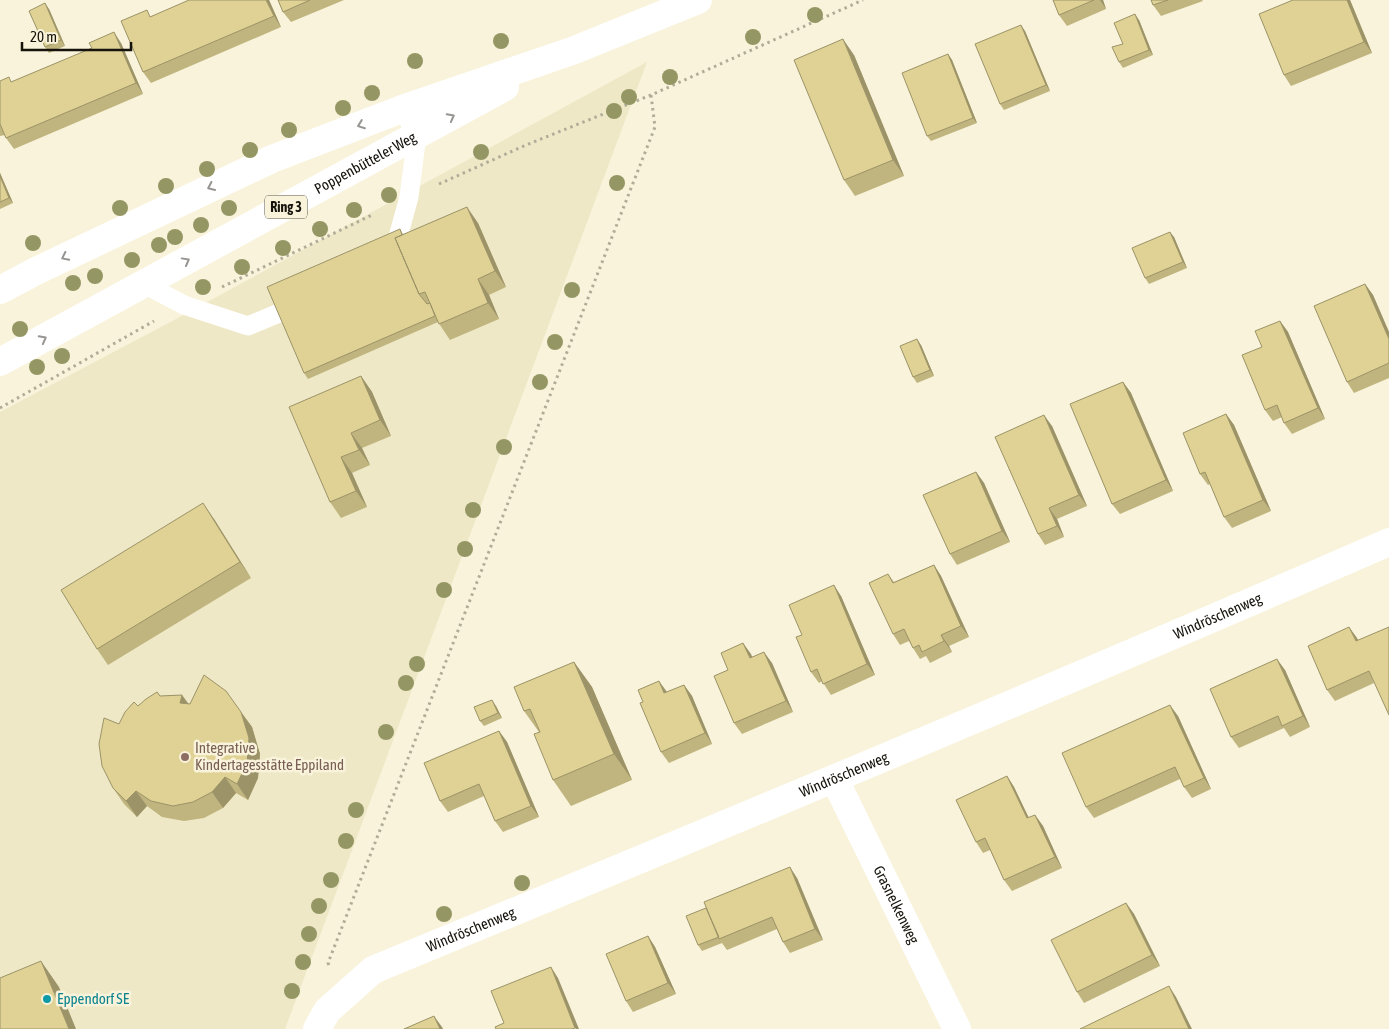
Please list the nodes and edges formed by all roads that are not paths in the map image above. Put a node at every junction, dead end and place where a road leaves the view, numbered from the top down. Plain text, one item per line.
1 (698, 0) edge
2 (572, 51) junction
3 (402, 109) junction
4 (417, 135) junction
5 (398, 237) edge
6 (144, 284) junction
7 (0, 290) edge
8 (280, 313) edge
9 (0, 362) edge
10 (1389, 542) edge
11 (834, 780) junction
12 (317, 1029) edge
13 (957, 1029) edge

1 - 2 street, Poppenbütteler Weg / Ring 3
2 - 3 street, Poppenbütteler Weg / Ring 3
4 -> 2 street, Poppenbütteler Weg / Ring 3
3 - 4 lane
3 -> 7 street, Poppenbütteler Weg / Ring 3
4 - 5 lane
6 -> 4 street, Poppenbütteler Weg / Ring 3
6 - 8 lane
9 -> 6 street, Poppenbütteler Weg / Ring 3
10 - 11 street, Windröschenweg
11 - 12 street, Windröschenweg
11 - 13 street, Grasnelkenweg

